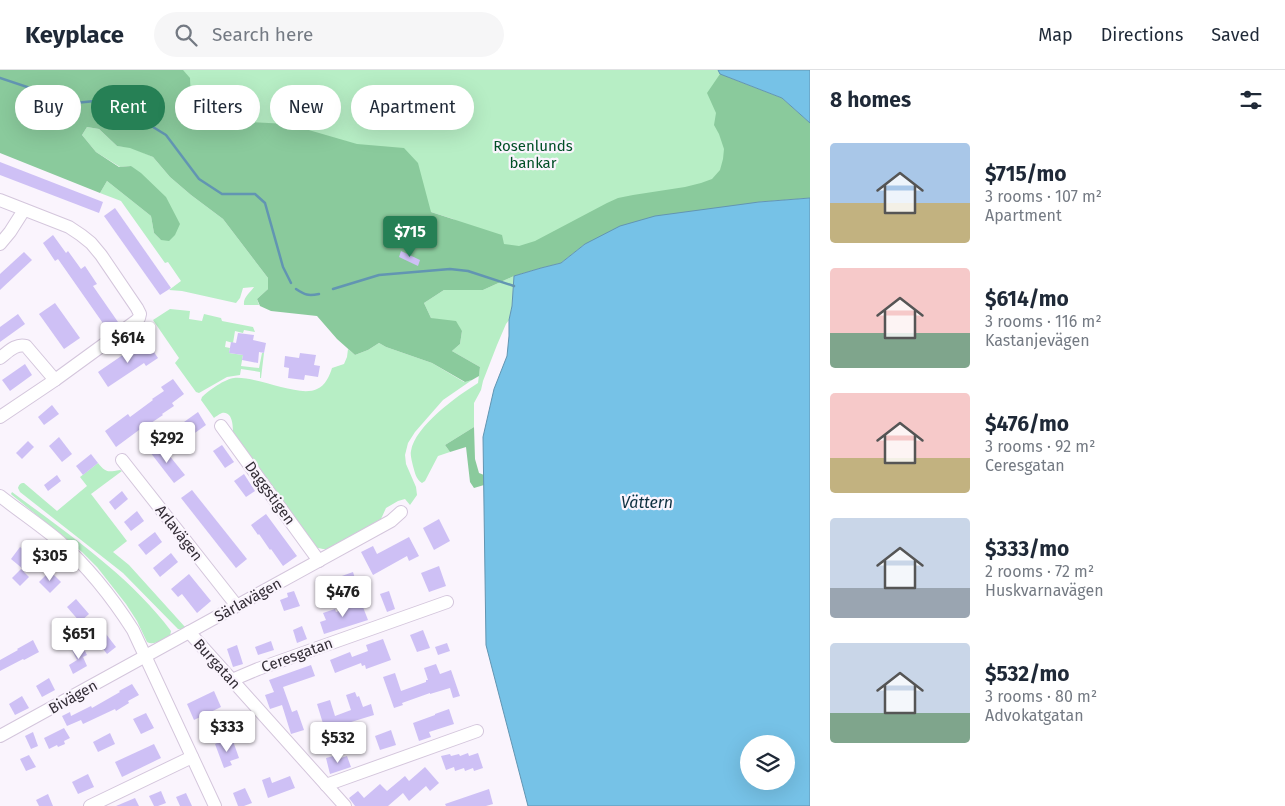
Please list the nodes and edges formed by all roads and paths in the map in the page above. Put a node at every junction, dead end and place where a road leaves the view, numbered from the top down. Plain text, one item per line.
1 (0, 200) edge
2 (24, 210) junction
3 (0, 244) edge
4 (0, 358) edge
5 (55, 380) junction
6 (0, 417) edge
7 (221, 426) dead end
8 (122, 460) dead end
9 (0, 496) edge
10 (401, 512) dead end
11 (319, 561) junction
12 (447, 602) dead end
13 (237, 606) junction
14 (189, 632) junction
15 (146, 657) junction
16 (232, 680) junction
17 (477, 731) dead end
18 (0, 736) edge
19 (192, 757) junction
20 (326, 785) junction
21 (90, 806) edge
22 (214, 806) edge
23 (345, 806) edge

1 - 2 street
2 - 3 street
2 - 5 street
4 - 5 street
5 - 6 street
7 - 11 street, Daggstigen
8 - 13 street, Arlavägen
9 - 15 street
10 - 11 street, Särlavägen
11 - 13 street, Särlavägen
12 - 16 street, Ceresgatan
13 - 14 street, Särlavägen
14 - 15 street, Särlavägen
14 - 16 street, Burgatan
15 - 18 street, Bivägen
15 - 19 street
16 - 20 street, Burgatan
17 - 20 street
19 - 21 street
19 - 22 street
20 - 23 street, Burgatan

